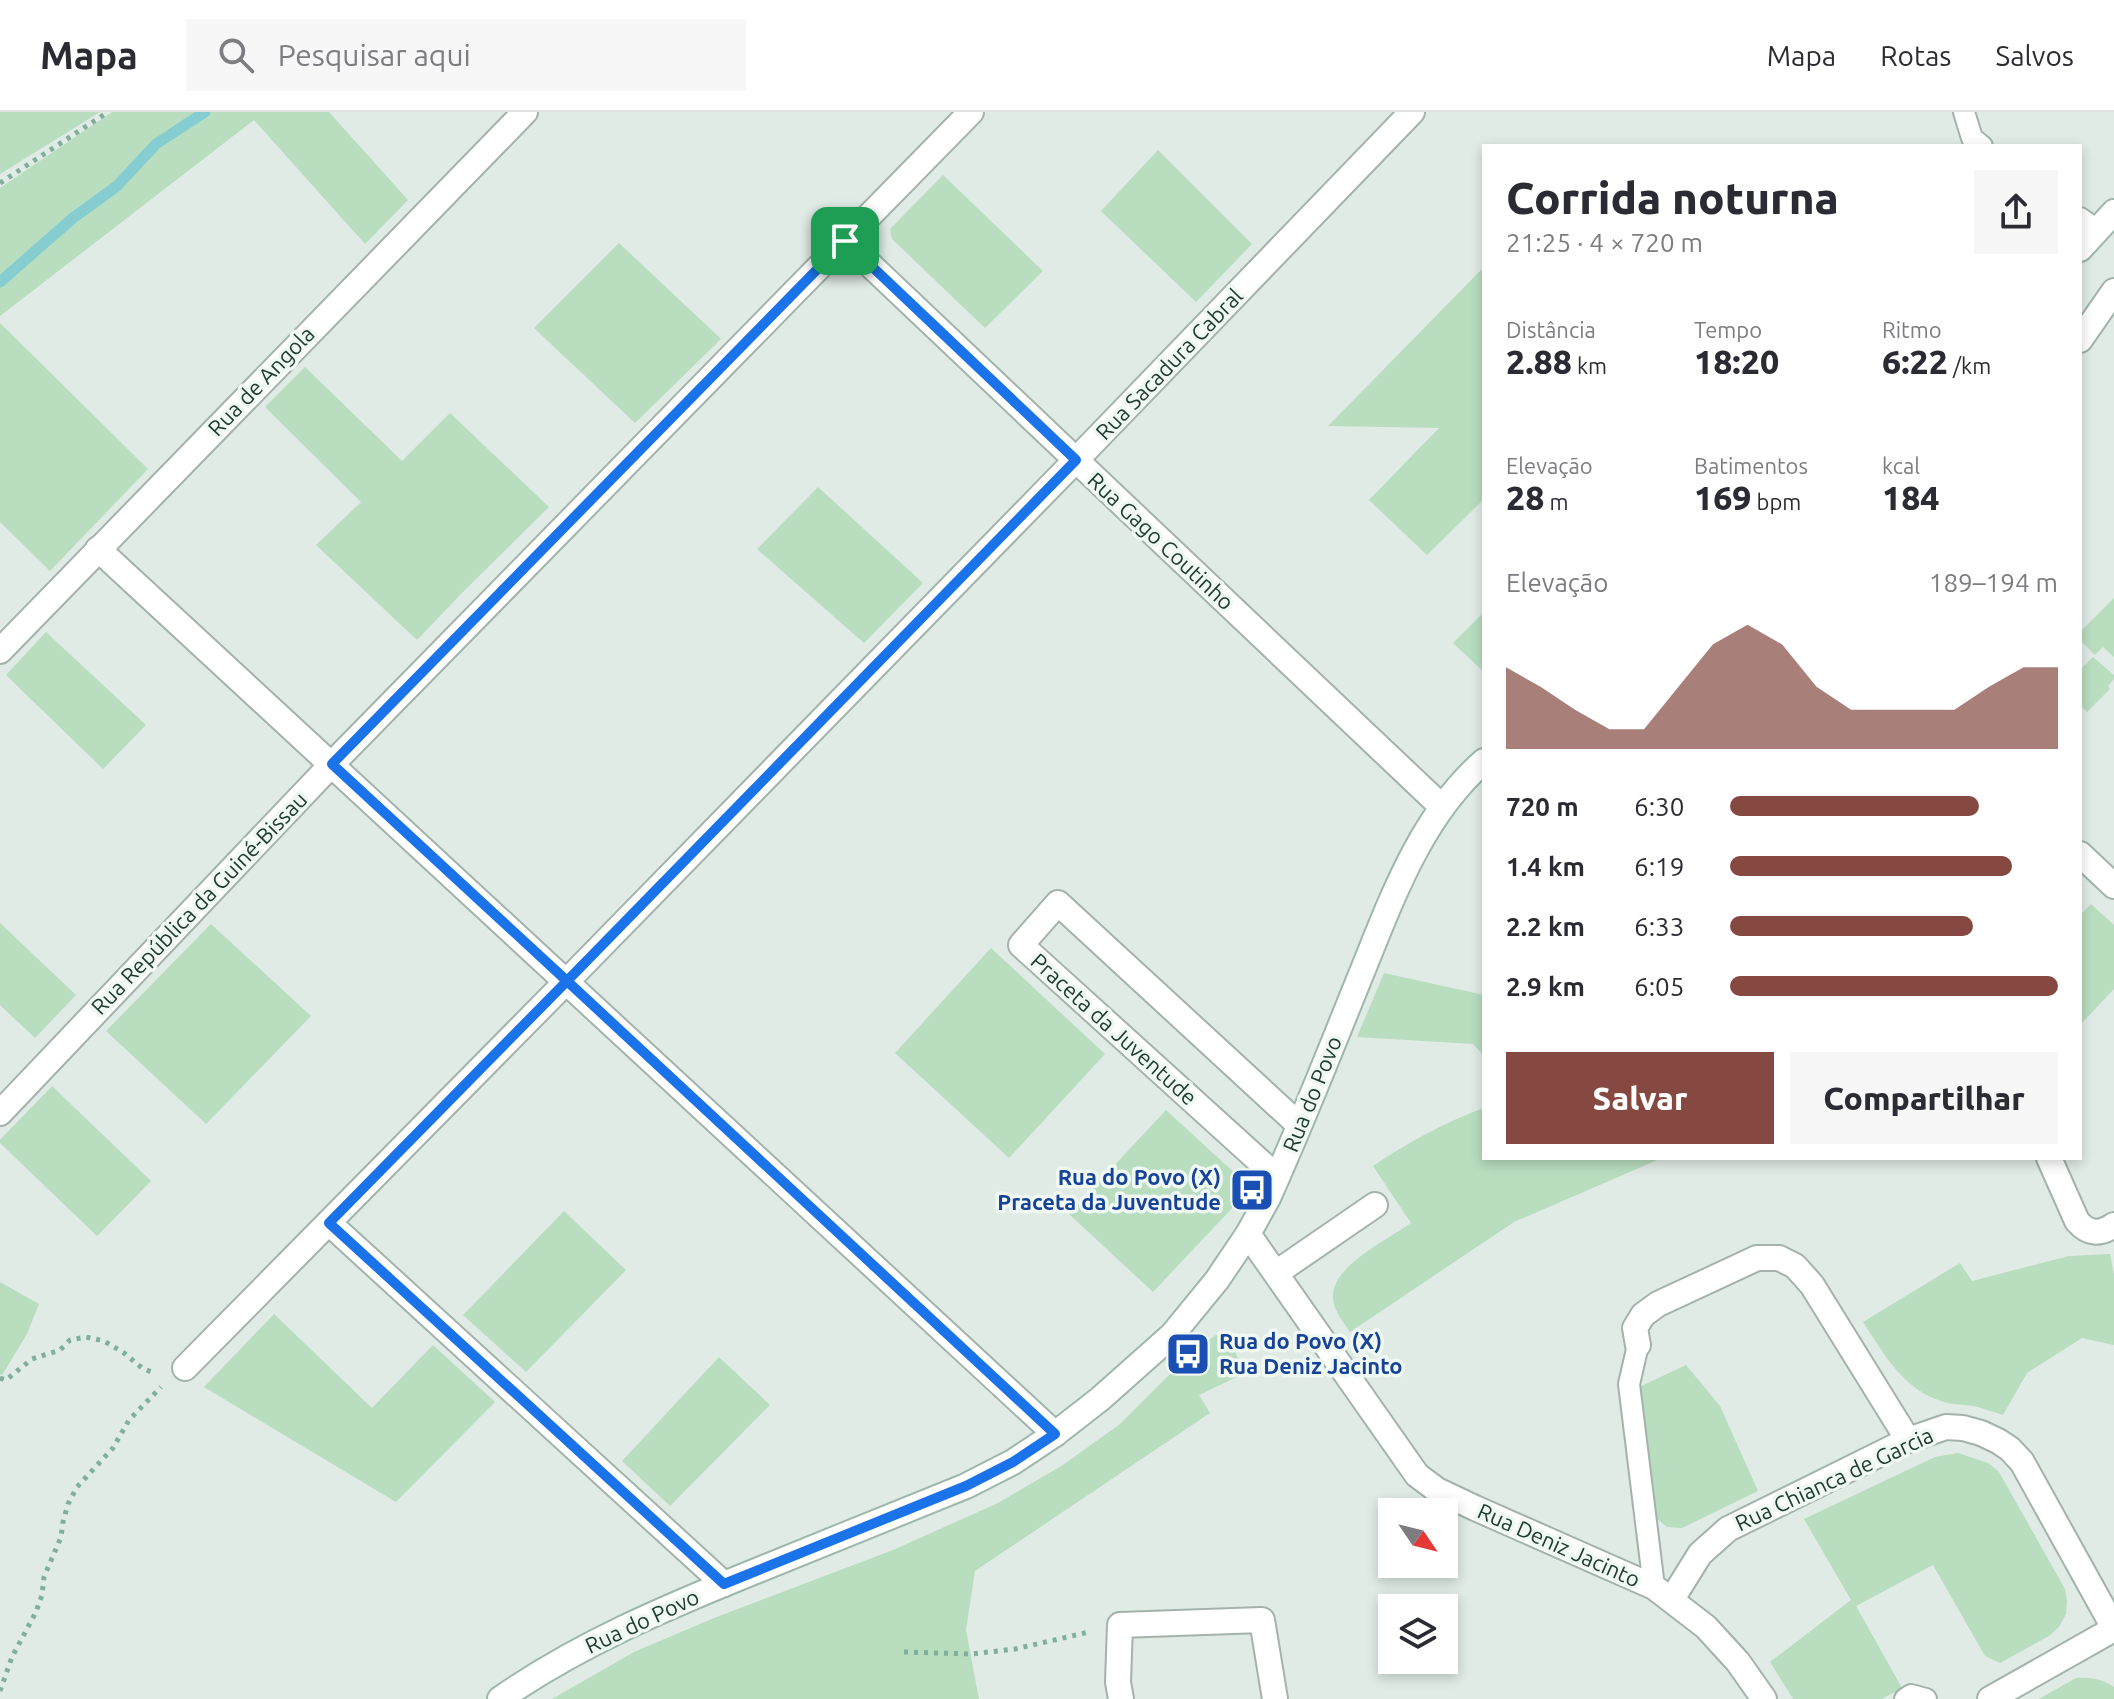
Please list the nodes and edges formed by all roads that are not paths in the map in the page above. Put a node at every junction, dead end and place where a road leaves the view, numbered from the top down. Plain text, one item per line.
1 (525, 112) edge
2 (971, 112) edge
3 (1412, 112) edge
4 (1964, 112) edge
5 (1980, 144) edge
6 (2114, 212) edge
7 (2088, 224) edge
8 (845, 241) junction
9 (2114, 291) edge
10 (2082, 337) edge
11 (1076, 460) junction
12 (98, 549) junction
13 (0, 651) edge
14 (1482, 763) edge
15 (332, 764) junction
16 (1442, 807) junction
17 (2082, 855) edge
18 (2109, 871) edge
19 (567, 981) junction
20 (0, 1113) edge
21 (1299, 1125) junction
22 (2050, 1160) edge
23 (1277, 1177) junction
24 (1375, 1205) dead end
25 (329, 1223) junction
26 (2114, 1225) edge
27 (1248, 1234) junction
28 (1276, 1273) junction
29 (1638, 1345) joint
30 (179, 1372) road end
31 (1055, 1434) junction
32 (1908, 1440) junction
33 (724, 1584) junction
34 (1663, 1593) junction
35 (2114, 1628) edge
36 (500, 1699) edge
37 (1121, 1699) edge
38 (1275, 1699) edge
39 (1764, 1699) edge
40 (1905, 1699) edge
41 (1926, 1699) edge
42 (1990, 1699) edge

1 - 12 street, Rua de Angola
2 - 8 street, Rua República da Guiné-Bissau
3 - 11 street, Rua Sacadura Cabral
4 - 5 lane
6 - 7 street
8 - 11 street, Rua Gago Coutinho
8 - 15 street, Rua República da Guiné-Bissau
9 - 10 street
11 - 16 street, Rua Gago Coutinho
11 - 19 street, Rua Sacadura Cabral
12 - 13 street, Rua de Angola
12 - 15 street
14 - 16 street, Rua do Povo
15 - 19 street
15 - 20 street, Rua República da Guiné-Bissau
16 - 21 street, Rua do Povo
17 - 18 street
19 - 25 street, Rua Sacadura Cabral
19 - 31 street
21 - 23 street, Rua do Povo
21 - 23 street, Praceta da Juventude
22 - 26 street
23 - 27 street, Rua do Povo
24 - 28 street
25 - 30 street, Rua Sacadura Cabral
25 - 33 street
27 - 28 street, Rua Deniz Jacinto
27 - 31 street, Rua do Povo
28 - 34 street, Rua Deniz Jacinto
29 - 32 street
29 - 34 lane
31 - 33 street, Rua do Povo
32 - 34 street, Rua Chianca de Garcia
32 - 35 street, Rua Chianca de Garcia
33 - 36 street, Rua do Povo
34 - 39 street, Rua Deniz Jacinto
35 - 42 street
37 - 38 street
40 - 41 lane

